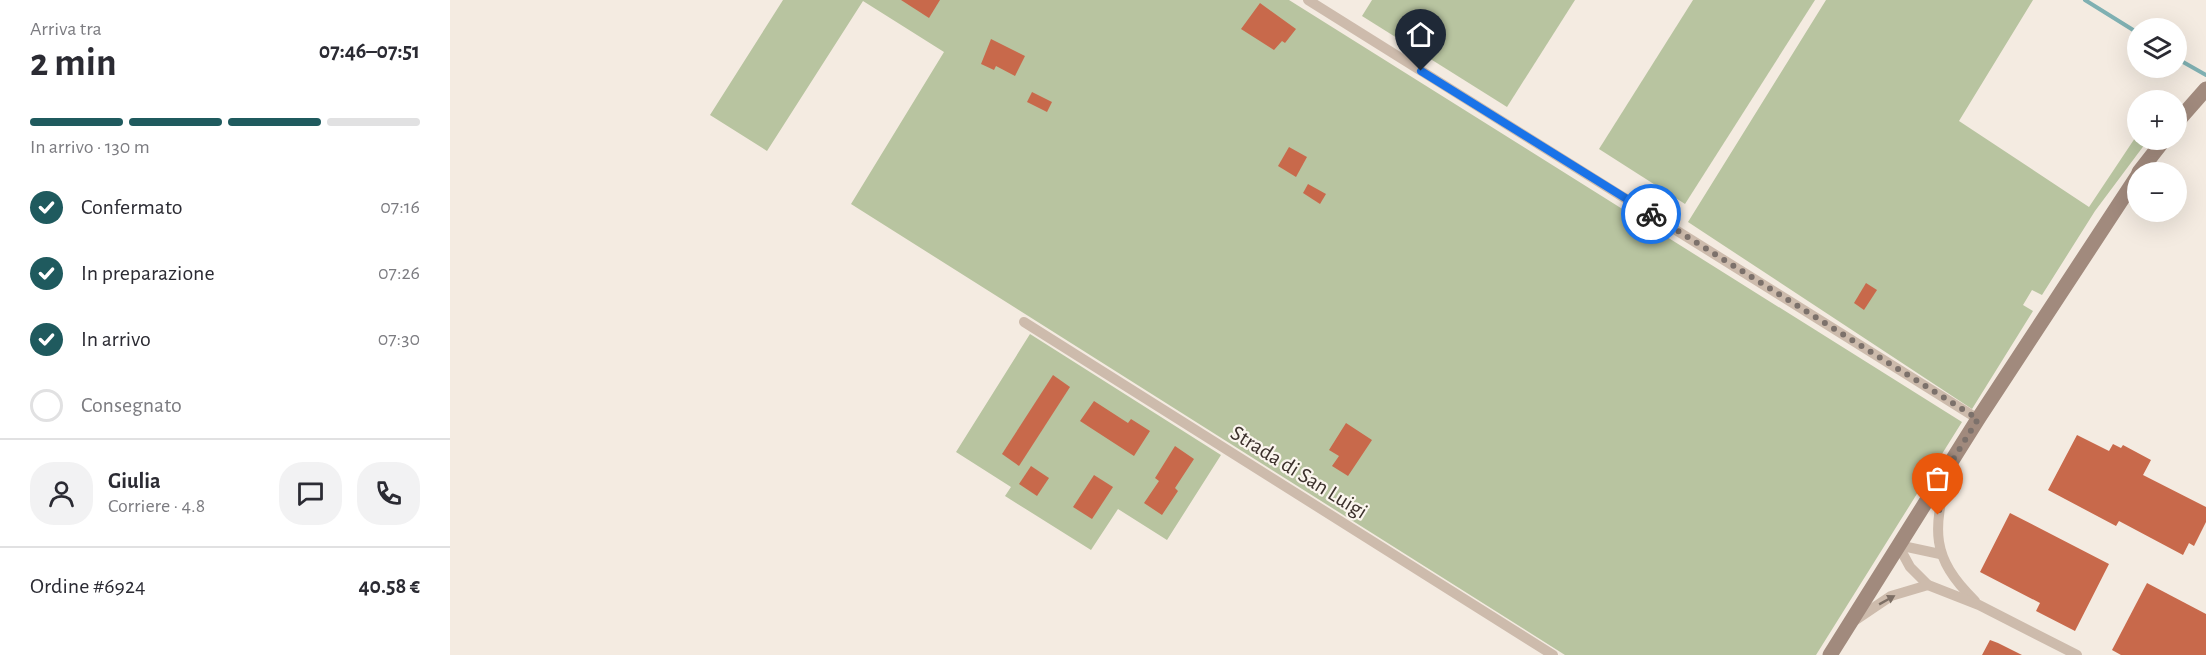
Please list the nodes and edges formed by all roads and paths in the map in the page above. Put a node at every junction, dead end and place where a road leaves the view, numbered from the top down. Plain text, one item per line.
1 (1308, 0) edge
2 (2206, 89) edge
3 (2187, 111) edge
4 (2156, 150) edge
5 (2147, 162) edge
6 (2127, 191) edge
7 (1024, 322) dead end
8 (1978, 419) junction
9 (1951, 463) junction
10 (1898, 545) junction
11 (1940, 554) junction
12 (1928, 585) junction
13 (1979, 605) junction
14 (1851, 623) junction
15 (1553, 655) edge
16 (1830, 655) edge
17 (2078, 655) edge

1 - 8 street
2 - 3 main road
4 - 5 main road
6 - 8 main road
7 - 15 street, Strada di San Luigi
8 - 9 main road
9 - 10 main road
9 - 11 street
10 - 11 street
10 - 12 street
10 - 14 main road
11 - 13 street
12 - 13 street
14 -> 12 street
13 - 17 street
14 - 16 main road

